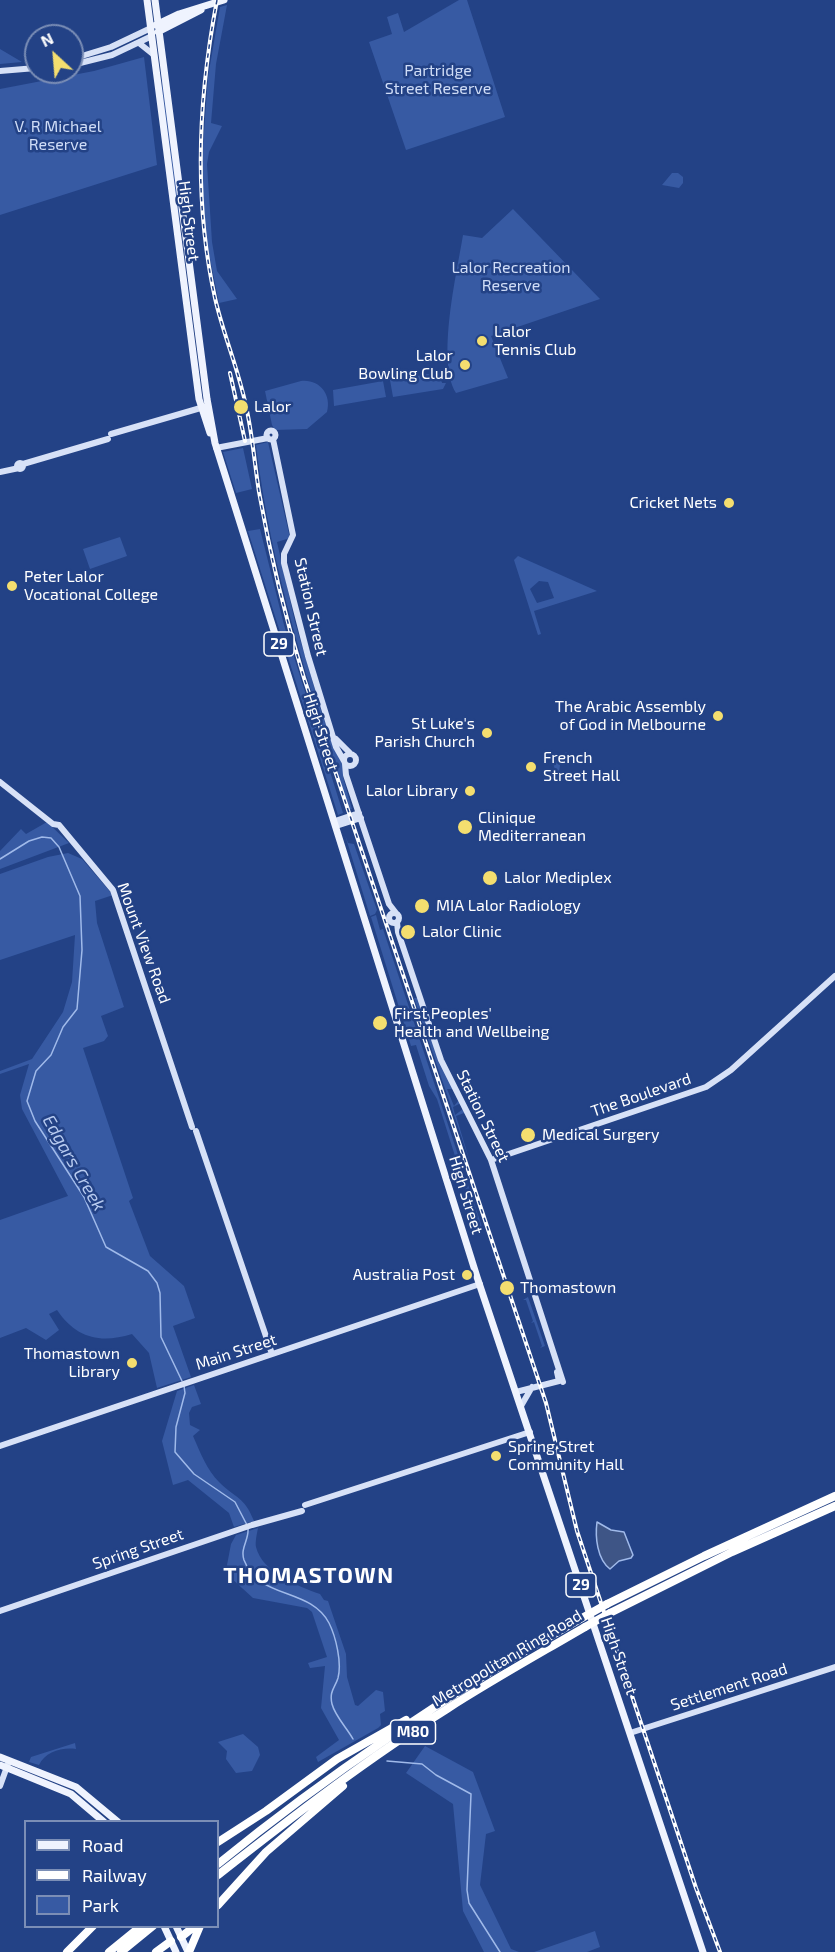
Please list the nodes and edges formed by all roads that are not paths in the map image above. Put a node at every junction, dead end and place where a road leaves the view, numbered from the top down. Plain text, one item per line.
1 (147, 0) edge
2 (155, 0) edge
3 (224, 0) edge
4 (159, 27) junction
5 (152, 32) junction
6 (139, 43) junction
7 (102, 50) junction
8 (84, 55) edge
9 (111, 55) junction
10 (154, 55) junction
11 (84, 62) edge
12 (24, 69) edge
13 (0, 71) edge
14 (204, 407) junction
15 (216, 445) junction
16 (0, 472) edge
17 (333, 736) junction
18 (350, 753) junction
19 (347, 763) junction
20 (0, 782) edge
21 (360, 815) junction
22 (335, 824) junction
23 (835, 976) edge
24 (491, 1160) junction
25 (480, 1284) junction
26 (551, 1346) junction
27 (272, 1354) junction
28 (555, 1368) junction
29 (561, 1382) junction
30 (544, 1383) junction
31 (532, 1387) junction
32 (516, 1392) junction
33 (521, 1406) junction
34 (530, 1432) junction
35 (0, 1446) edge
36 (835, 1496) edge
37 (835, 1506) edge
38 (0, 1611) edge
39 (835, 1667) edge
40 (439, 1702) junction
41 (630, 1732) junction
42 (383, 1752) junction
43 (3, 1762) edge
44 (0, 1786) edge
45 (103, 1820) edge
46 (117, 1820) edge
47 (219, 1841) edge
48 (219, 1863) edge
49 (219, 1874) edge
50 (219, 1904) edge
51 (91, 1928) edge
52 (177, 1928) edge
53 (192, 1928) edge
54 (199, 1928) edge
55 (165, 1929) edge
56 (142, 1930) edge
57 (181, 1937) junction
58 (171, 1941) junction
59 (161, 1951) edge
60 (67, 1952) edge
61 (109, 1952) edge
62 (121, 1952) edge
63 (126, 1952) edge
64 (176, 1952) edge
65 (188, 1952) edge
66 (703, 1952) edge

1 - 5 main road, High Street / 29
2 - 4 main road, High Street / 29
3 - 4 main road
4 - 5 main road
4 - 14 main road, High Street / 29
5 - 6 street
5 - 7 street
5 - 10 main road, High Street / 29
6 - 9 street
6 - 10 street
7 - 8 street
7 - 9 street
9 - 11 street
10 - 14 main road, High Street / 29
12 - 13 street
14 - 15 main road, High Street / 29
14 - 16 street
15 - 17 street, Station Street
15 - 22 main road, High Street / 29
17 - 18 street, Station Street
17 - 19 street, Station Street
18 - 19 street
18 - 19 street
19 - 21 street, Station Street
20 - 27 street, Mount View Road
21 - 22 street
21 - 24 street, Station Street
22 - 25 main road, High Street / 29
23 - 24 street, The Boulevard
24 - 26 street, Station Street
25 - 27 street, Main Street
25 - 32 main road, High Street / 29
26 - 28 street, Station Street
26 - 29 street, Station Street
27 - 35 street, Main Street
28 - 29 street, Station Street
28 - 30 street
29 - 30 street
30 - 31 street
31 - 32 street
31 - 33 street
32 - 33 main road, High Street / 29
33 - 34 main road, High Street / 29
34 - 38 street, Spring Street
34 - 41 main road, High Street / 29
36 - 40 highway, Metropolitan Ring Road / M80, bridge
37 - 42 highway, Metropolitan Ring Road / M80, bridge
39 - 41 street, Settlement Road
40 - 47 highway
40 - 48 highway, Metropolitan Ring Road / M80
41 - 66 main road, High Street / 29
42 - 49 highway, Metropolitan Ring Road / M80
42 - 50 highway
43 - 44 street
43 - 45 main road
43 - 46 main road
51 - 60 highway
52 - 57 main road
53 - 57 highway
54 - 65 highway
55 - 58 main road
56 - 61 highway
56 - 62 highway
56 - 63 highway
57 - 58 main road
57 - 65 main road
58 - 59 highway
58 - 64 main road

